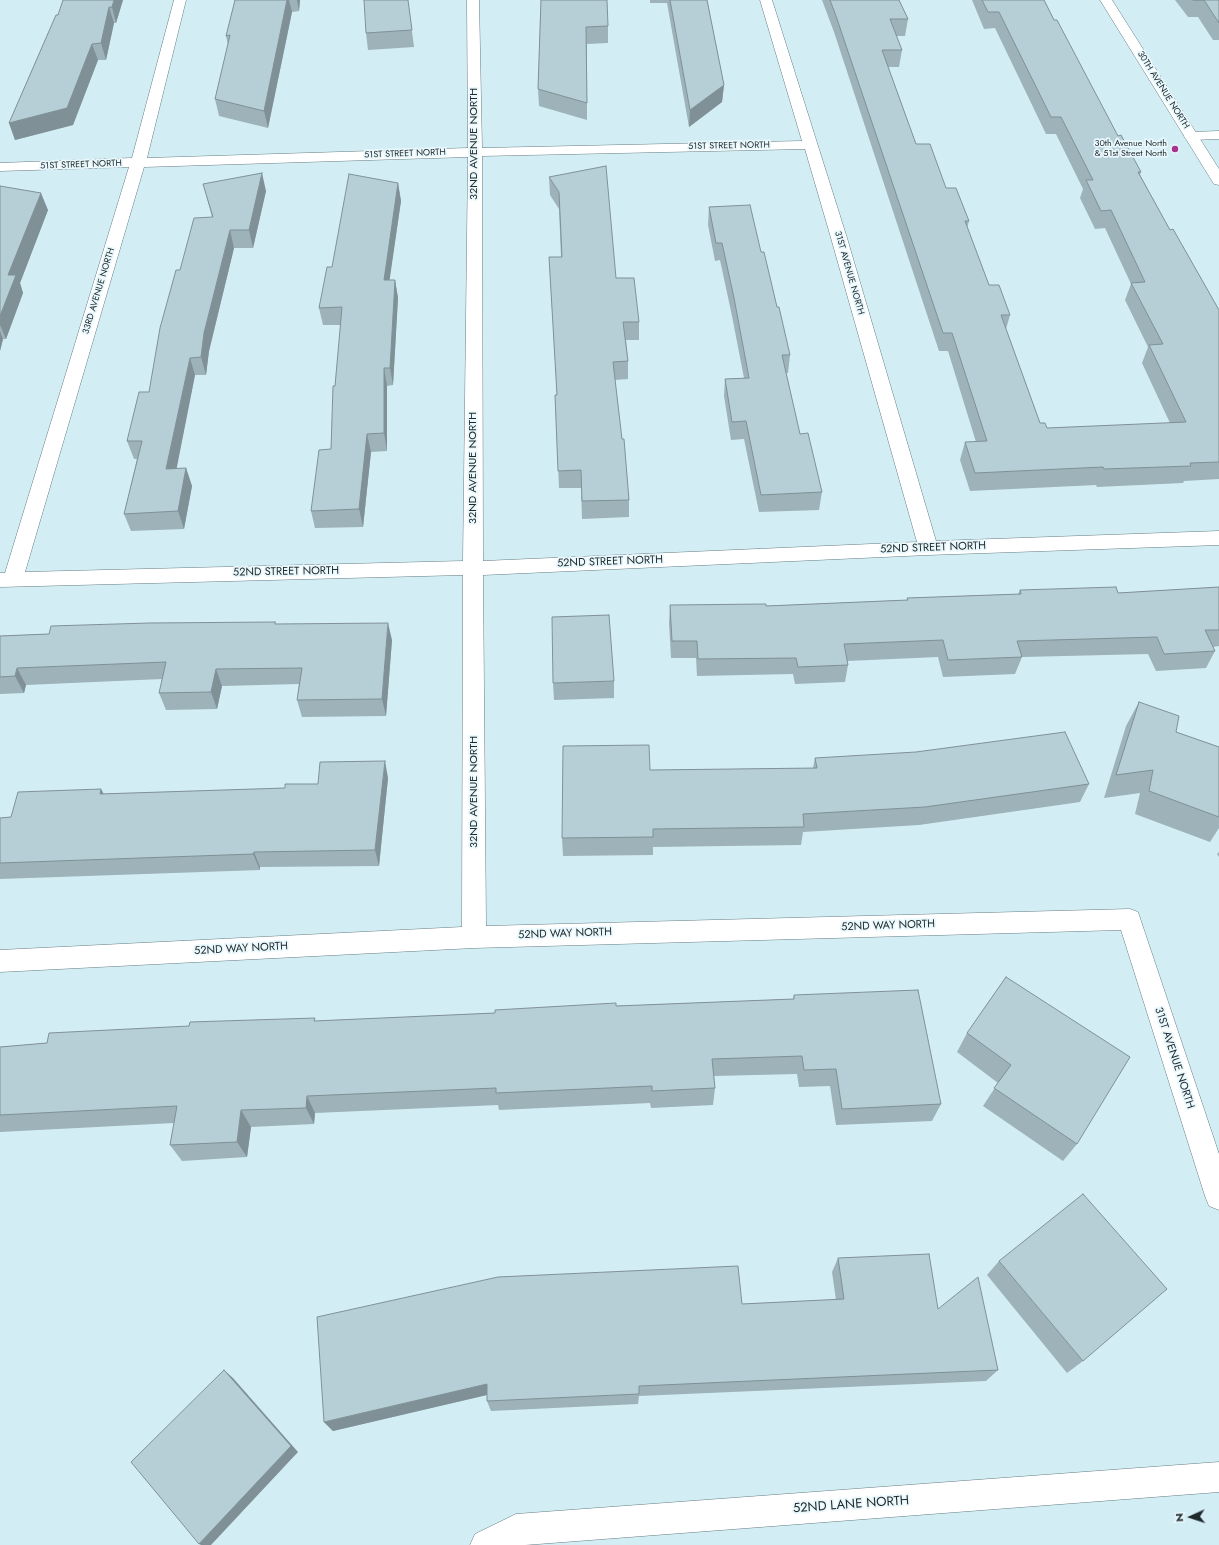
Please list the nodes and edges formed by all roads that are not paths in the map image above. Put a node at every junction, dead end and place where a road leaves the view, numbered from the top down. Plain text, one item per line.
1 (180, 0) edge
2 (473, 0) edge
3 (766, 0) edge
4 (1106, 0) edge
5 (1219, 135) edge
6 (1191, 136) junction
7 (810, 144) junction
8 (475, 152) junction
9 (138, 163) junction
10 (0, 167) edge
11 (1219, 180) edge
12 (1219, 538) edge
13 (928, 548) junction
14 (473, 568) junction
15 (6, 580) edge
16 (1130, 919) joint
17 (474, 937) junction
18 (0, 961) edge
19 (1219, 1196) edge
20 (1219, 1477) edge
21 (486, 1545) edge

1 - 9 street, 33RD AVENUE NORTH
2 - 8 street, 32ND AVENUE NORTH
3 - 7 street, 31ST AVENUE NORTH
4 - 6 street, 30TH AVENUE NORTH
5 - 6 street
6 - 11 street, 30TH AVENUE NORTH
7 - 8 street, 51ST STREET NORTH
7 - 13 street, 31ST AVENUE NORTH
8 - 9 street, 51ST STREET NORTH
8 - 14 street, 32ND AVENUE NORTH
9 - 10 street, 51ST STREET NORTH
9 - 15 street, 33RD AVENUE NORTH
12 - 13 street, 52ND STREET NORTH
13 - 14 street, 52ND STREET NORTH
14 - 15 street, 52ND STREET NORTH
14 - 17 street, 32ND AVENUE NORTH
16 - 17 street, 52ND WAY NORTH
16 - 19 street, 31ST AVENUE NORTH
17 - 18 street, 52ND WAY NORTH
20 - 21 street, 52ND LANE NORTH

